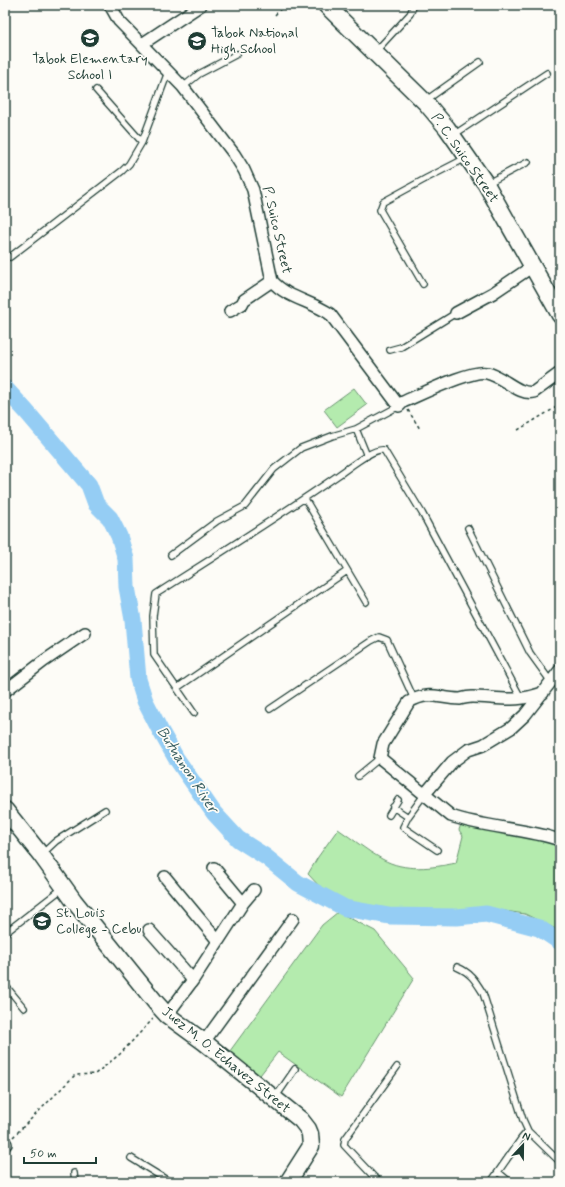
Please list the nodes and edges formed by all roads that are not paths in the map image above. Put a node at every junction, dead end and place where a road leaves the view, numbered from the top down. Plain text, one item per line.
1 (111, 5) edge
2 (201, 5) edge
3 (326, 5) edge
4 (414, 5) edge
5 (142, 44) junction
6 (374, 52) junction
7 (237, 54) dead end
8 (480, 62) dead end
9 (168, 72) junction
10 (547, 72) dead end
11 (183, 87) junction
12 (96, 90) dead end
13 (424, 102) junction
14 (453, 137) junction
15 (142, 142) junction
16 (467, 157) junction
17 (528, 162) dead end
18 (486, 184) junction
19 (10, 257) dead end
20 (533, 266) junction
21 (272, 281) junction
22 (423, 284) dead end
23 (230, 311) dead end
24 (456, 313) joint
25 (560, 316) edge
26 (390, 350) dead end
27 (560, 373) edge
28 (401, 404) junction
29 (356, 429) junction
30 (367, 456) junction
31 (305, 499) junction
32 (468, 528) dead end
33 (171, 555) dead end
34 (347, 571) junction
35 (366, 602) dead end
36 (85, 633) dead end
37 (560, 670) edge
38 (551, 682) junction
39 (177, 688) junction
40 (5, 691) edge
41 (543, 693) junction
42 (521, 698) junction
43 (414, 699) junction
44 (270, 709) dead end
45 (194, 713) dead end
46 (380, 758) junction
47 (358, 776) dead end
48 (424, 795) junction
49 (398, 800) dead end
50 (393, 807) junction
51 (5, 810) edge
52 (105, 810) dead end
53 (389, 815) dead end
54 (408, 817) junction
55 (560, 840) edge
56 (437, 850) dead end
57 (41, 855) junction
58 (214, 868) dead end
59 (165, 877) dead end
60 (64, 888) junction
61 (254, 890) dead end
62 (243, 903) junction
63 (293, 919) dead end
64 (149, 930) dead end
65 (5, 933) edge
66 (218, 942) junction
67 (456, 967) dead end
68 (193, 980) junction
69 (5, 984) edge
70 (24, 1008) dead end
71 (164, 1012) junction
72 (204, 1042) junction
73 (397, 1067) dead end
74 (295, 1070) dead end
75 (275, 1099) junction
76 (528, 1131) junction
77 (131, 1158) dead end
78 (560, 1162) edge
79 (498, 1172) junction
80 (74, 1174) dead end
81 (374, 1177) junction
82 (75, 1182) edge
83 (170, 1182) edge
84 (288, 1182) edge
85 (369, 1182) edge
86 (381, 1182) edge
87 (491, 1182) edge
88 (510, 1182) edge

1 - 5 street, P. Suico Street
2 - 5 street
3 - 6 street, P. C. Suico Street
4 - 6 lane
5 - 9 street, P. Suico Street
6 - 13 street, P. C. Suico Street
7 - 11 lane
8 - 13 lane
9 - 11 street, P. Suico Street
9 - 15 lane
10 - 14 lane
11 - 21 street, P. Suico Street
12 - 15 lane
13 - 14 street, P. C. Suico Street
14 - 16 street, P. C. Suico Street
15 - 19 lane
16 - 18 street, P. C. Suico Street
16 - 22 lane
17 - 18 lane
18 - 20 street, P. C. Suico Street
20 - 24 street
20 - 25 street, P. C. Suico Street
21 - 23 street
21 - 28 street, P. Suico Street
24 - 26 lane
27 - 28 street
28 - 29 lane
29 - 30 lane
29 - 33 lane
30 - 31 lane
30 - 42 lane
31 - 34 lane
31 - 39 lane
32 - 38 lane
34 - 35 lane
34 - 39 lane
36 - 40 street
37 - 38 street
38 - 41 street
39 - 45 lane
41 - 42 street
41 - 48 street
42 - 43 street
43 - 44 lane
43 - 46 street
46 - 47 lane
46 - 48 street
48 - 54 lane
48 - 55 street
49 - 50 lane
50 - 53 lane
50 - 54 lane
51 - 57 street, Juez M. O. Echavez Street
52 - 57 lane
54 - 56 lane
57 - 60 street, Juez M. O. Echavez Street
58 - 62 street
59 - 66 street
60 - 65 lane
60 - 71 street, Juez M. O. Echavez Street
61 - 62 street
62 - 66 street
63 - 72 street
64 - 68 street
66 - 68 street
67 - 76 lane
68 - 71 street
69 - 70 lane
71 - 72 street, Juez M. O. Echavez Street
72 - 75 street, Juez M. O. Echavez Street
73 - 81 lane
74 - 75 lane
75 - 84 street, Juez M. O. Echavez Street
76 - 78 lane
76 - 79 lane
77 - 83 lane
79 - 87 lane
79 - 88 lane
80 - 82 lane
81 - 85 lane
81 - 86 lane

